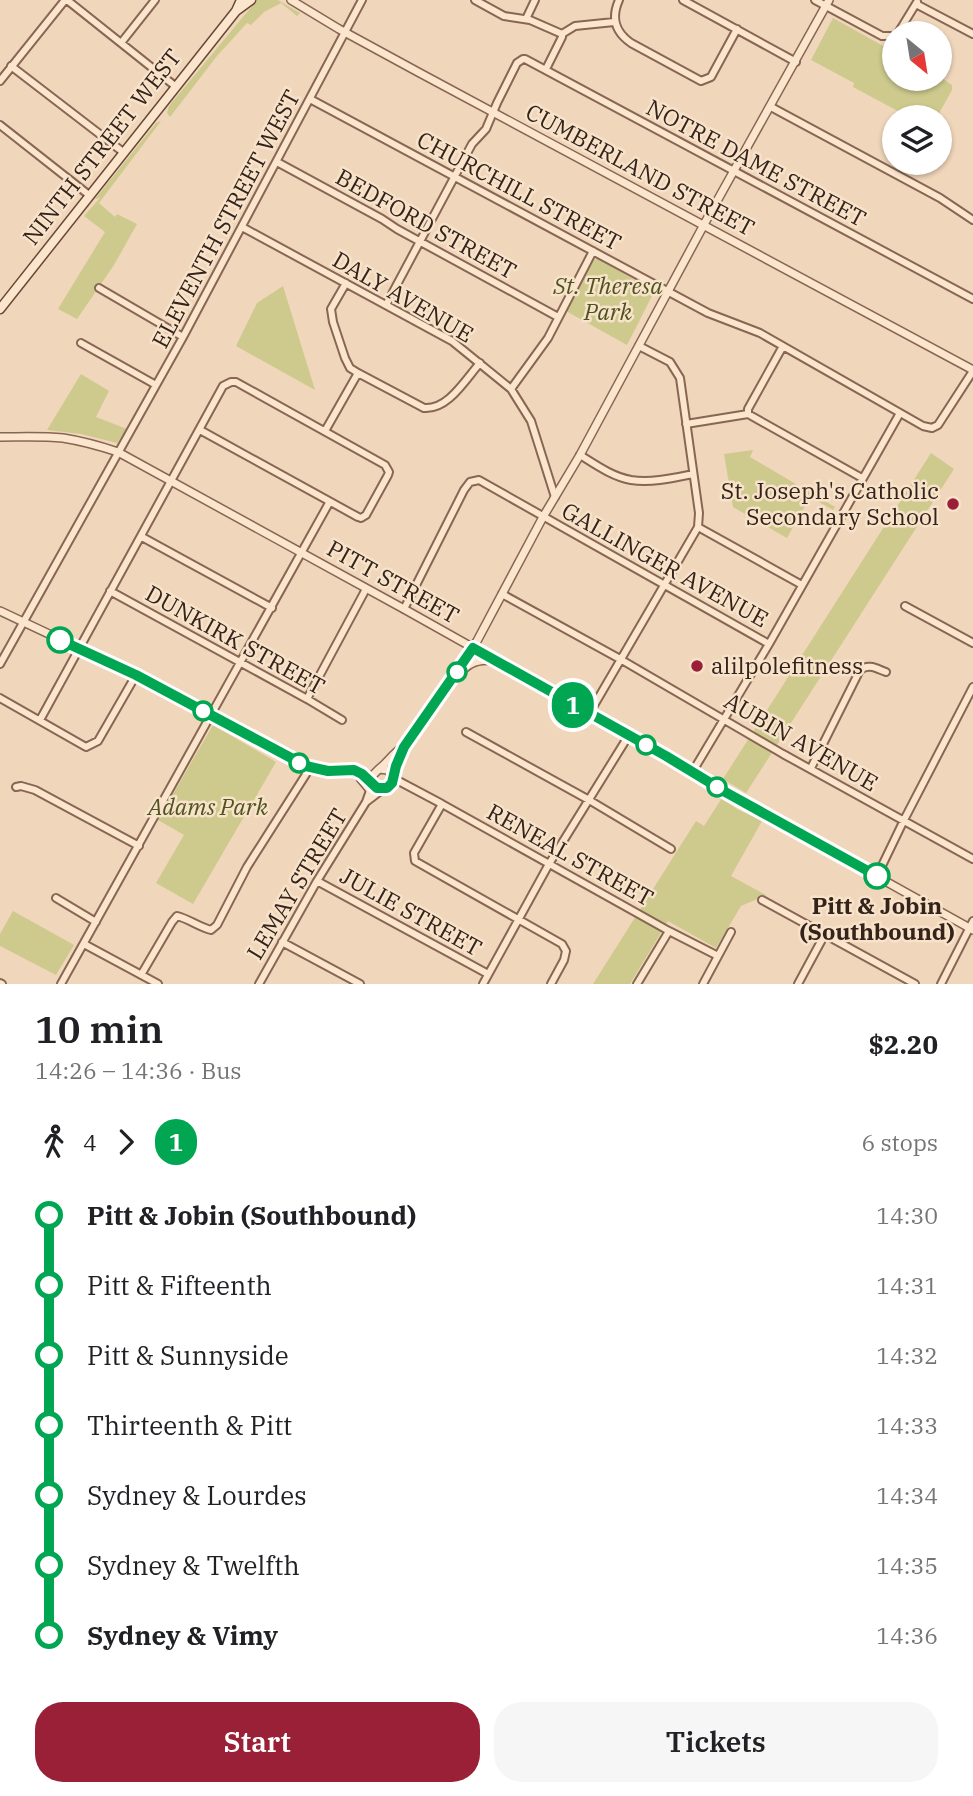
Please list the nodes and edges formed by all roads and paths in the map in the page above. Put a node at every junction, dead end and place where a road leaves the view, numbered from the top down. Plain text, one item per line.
1 (66, 0) edge
2 (155, 0) edge
3 (241, 0) edge
4 (251, 0) edge
5 (291, 0) edge
6 (362, 0) edge
7 (475, 0) edge
8 (535, 0) edge
9 (619, 0) edge
10 (683, 0) edge
11 (815, 0) edge
12 (917, 2) edge
13 (828, 3) edge
14 (236, 10) junction
15 (526, 19) junction
16 (905, 21) edge
17 (614, 22) junction
18 (737, 29) junction
19 (345, 32) junction
20 (562, 34) junction
21 (973, 34) edge
22 (882, 35) edge
23 (121, 43) junction
24 (796, 62) junction
25 (11, 66) junction
26 (546, 69) junction
27 (0, 80) edge
28 (175, 86) junction
29 (310, 99) junction
30 (771, 107) junction
31 (493, 113) junction
32 (0, 125) edge
33 (123, 152) junction
34 (277, 162) junction
35 (735, 171) junction
36 (454, 176) junction
37 (89, 195) junction
38 (973, 220) edge
39 (705, 226) junction
40 (242, 227) junction
41 (419, 242) junction
42 (593, 251) junction
43 (346, 283) junction
44 (99, 288) dead end
45 (669, 291) junction
46 (973, 299) edge
47 (2, 303) edge
48 (386, 304) junction
49 (558, 317) junction
50 (183, 337) junction
51 (81, 343) dead end
52 (639, 346) junction
53 (783, 346) junction
54 (480, 362) junction
55 (973, 370) edge
56 (358, 373) junction
57 (156, 385) junction
58 (511, 389) junction
59 (900, 413) junction
60 (748, 414) junction
61 (686, 424) junction
62 (200, 430) junction
63 (325, 430) junction
64 (0, 437) edge
65 (118, 452) junction
66 (580, 455) junction
67 (693, 474) junction
68 (862, 478) junction
69 (171, 481) junction
70 (555, 497) junction
71 (329, 503) junction
72 (542, 517) junction
73 (698, 527) junction
74 (142, 537) junction
75 (302, 554) junction
76 (802, 585) junction
77 (665, 586) junction
78 (366, 589) junction
79 (110, 591) junction
80 (502, 594) junction
81 (905, 607) dead end
82 (272, 608) junction
83 (404, 609) junction
84 (0, 611) edge
85 (23, 623) junction
86 (973, 643) edge
87 (769, 644) junction
88 (473, 648) junction
89 (80, 649) junction
90 (620, 659) junction
91 (494, 660) junction
92 (241, 663) junction
93 (0, 664) edge
94 (886, 672) dead end
95 (136, 675) junction
96 (450, 682) junction
97 (973, 687) edge
98 (0, 698) edge
99 (307, 699) junction
100 (589, 713) junction
101 (211, 715) junction
102 (724, 718) junction
103 (40, 720) junction
104 (342, 720) dead end
105 (466, 732) dead end
106 (629, 735) junction
107 (404, 747) junction
108 (310, 768) junction
109 (811, 768) junction
110 (379, 769) junction
111 (693, 772) junction
112 (393, 778) junction
113 (372, 785) junction
114 (405, 786) junction
115 (16, 787) dead end
116 (385, 789) junction
117 (589, 800) junction
118 (366, 802) junction
119 (442, 804) junction
120 (904, 820) junction
121 (139, 846) junction
122 (671, 849) dead end
123 (973, 859) edge
124 (549, 864) junction
125 (877, 876) junction
126 (317, 881) junction
127 (57, 898) dead end
128 (762, 900) dead end
129 (518, 919) junction
130 (96, 922) junction
131 (972, 927) edge
132 (669, 931) junction
133 (731, 932) dead end
134 (825, 934) junction
135 (282, 942) junction
136 (83, 944) junction
137 (718, 956) junction
138 (488, 974) junction
139 (141, 975) junction
140 (61, 984) edge
141 (158, 984) edge
142 (259, 984) edge
143 (360, 984) edge
144 (482, 984) edge
145 (551, 984) edge
146 (637, 984) edge
147 (704, 984) edge
148 (798, 984) edge
149 (915, 984) edge
150 (941, 984) edge

1 - 23 street
1 - 25 street
2 - 23 street
3 - 14 main road, NINTH STREET WEST
4 - 14 main road, NINTH STREET WEST
5 - 19 street, CUMBERLAND STREET
6 - 19 street, ELEVENTH STREET WEST
7 - 15 street
8 - 15 street
9 - 17 street
10 - 18 street
11 - 13 street
12 - 16 street
12 - 21 street
13 - 22 street
13 - 24 street
14 - 28 main road, NINTH STREET WEST
15 - 20 street
17 - 18 street
17 - 20 street
18 - 24 street
19 - 29 street, ELEVENTH STREET WEST
19 - 31 street, CUMBERLAND STREET
20 - 26 street
23 - 28 street
24 - 30 street
25 - 27 street
25 - 33 street
26 - 31 street, NOTRE DAME STREET
26 - 35 street, NOTRE DAME STREET
28 - 33 main road, NINTH STREET WEST
29 - 34 street, ELEVENTH STREET WEST
29 - 36 street, CHURCHILL STREET
30 - 35 street
30 - 38 street
31 - 36 street
31 - 39 street, CUMBERLAND STREET
32 - 37 street
33 - 37 main road, NINTH STREET WEST
34 - 40 street, ELEVENTH STREET WEST
34 - 41 street, BEDFORD STREET
35 - 39 street
35 - 46 street, NOTRE DAME STREET
36 - 41 street
36 - 42 street, CHURCHILL STREET
37 - 47 main road, NINTH STREET WEST
39 - 45 street
39 - 55 street, CUMBERLAND STREET
40 - 43 street, DALY AVENUE
40 - 50 street, ELEVENTH STREET WEST
41 - 48 street
41 - 49 street, BEDFORD STREET
42 - 45 street, CHURCHILL STREET
42 - 49 street
43 - 48 street, DALY AVENUE
43 - 56 street
44 - 50 street
45 - 52 street
45 - 53 street, CHURCHILL STREET
48 - 54 street, DALY AVENUE
49 - 58 street
50 - 57 street, ELEVENTH STREET WEST
51 - 57 street
52 - 61 street
52 - 66 street
53 - 59 street, CHURCHILL STREET
53 - 60 street
54 - 56 street
54 - 58 street, DALY AVENUE
55 - 59 street, CHURCHILL STREET
56 - 63 street
57 - 65 street, ELEVENTH STREET WEST
58 - 70 street, DALY AVENUE
59 - 68 street
60 - 61 street
60 - 68 street
61 - 67 street
62 - 63 street
62 - 69 street
62 - 71 street
63 - 71 street
64 - 65 street, PITT STREET
65 - 69 street, PITT STREET
65 - 85 street, ELEVENTH STREET WEST
66 - 67 street
66 - 70 street
67 - 73 street
68 - 76 street
69 - 74 street
69 - 75 street, PITT STREET
70 - 72 street
71 - 75 street
72 - 77 street, GALLINGER AVENUE
72 - 80 street
72 - 83 street, GALLINGER AVENUE
73 - 76 street
73 - 77 street
74 - 79 street
74 - 82 street
75 - 78 street, PITT STREET
75 - 82 street
76 - 87 street
77 - 87 street, GALLINGER AVENUE
77 - 90 street
78 - 83 street, PITT STREET
78 - 99 street
79 - 89 street
79 - 92 street, DUNKIRK STREET
80 - 88 street
80 - 90 street, AUBIN AVENUE
81 - 86 street
82 - 92 street
83 - 88 street, PITT STREET
84 - 85 street
85 - 89 street
85 - 93 street, ELEVENTH STREET WEST
87 - 102 street
88 - 91 street, PITT STREET
88 - 96 street
89 - 95 street
89 - 103 street
90 - 100 street
90 - 102 street, AUBIN AVENUE
91 - 96 street
91 - 100 street, PITT STREET
92 - 99 street, DUNKIRK STREET
92 - 101 street
94 - 109 street
95 - 101 street
95 - 103 street
96 - 107 street
97 - 120 street
98 - 103 street
99 - 104 street, DUNKIRK STREET
100 - 106 street, PITT STREET
101 - 108 street
101 - 121 street
102 - 109 street, AUBIN AVENUE
102 - 111 street
105 - 117 street
106 - 111 street, PITT STREET
106 - 117 street
107 - 110 street
107 - 112 street
108 - 113 street
108 - 139 street
109 - 120 street, AUBIN AVENUE
110 - 112 street
110 - 113 street
111 - 125 street, PITT STREET
112 - 114 street, RENEAL STREET
112 - 116 street
113 - 116 street
113 - 118 street, LEMAY STREET
114 - 116 street
114 - 119 street, RENEAL STREET
115 - 121 street
116 - 118 street, LEMAY STREET
117 - 122 street
117 - 124 street
118 - 126 street, LEMAY STREET
119 - 124 street, RENEAL STREET
119 - 129 street
120 - 123 street, AUBIN AVENUE
120 - 125 street
121 - 130 street
124 - 129 street
124 - 132 street, RENEAL STREET
125 - 131 street, PITT STREET
126 - 135 street, LEMAY STREET
126 - 138 street, JULIE STREET
127 - 130 street
128 - 134 street
129 - 138 street
129 - 145 street
130 - 136 street
131 - 150 street
132 - 137 street, RENEAL STREET
132 - 146 street
133 - 137 street
134 - 148 street
134 - 149 street
135 - 142 street, LEMAY STREET
135 - 143 street
136 - 139 street
136 - 140 street
137 - 147 street
138 - 144 street
139 - 141 street

